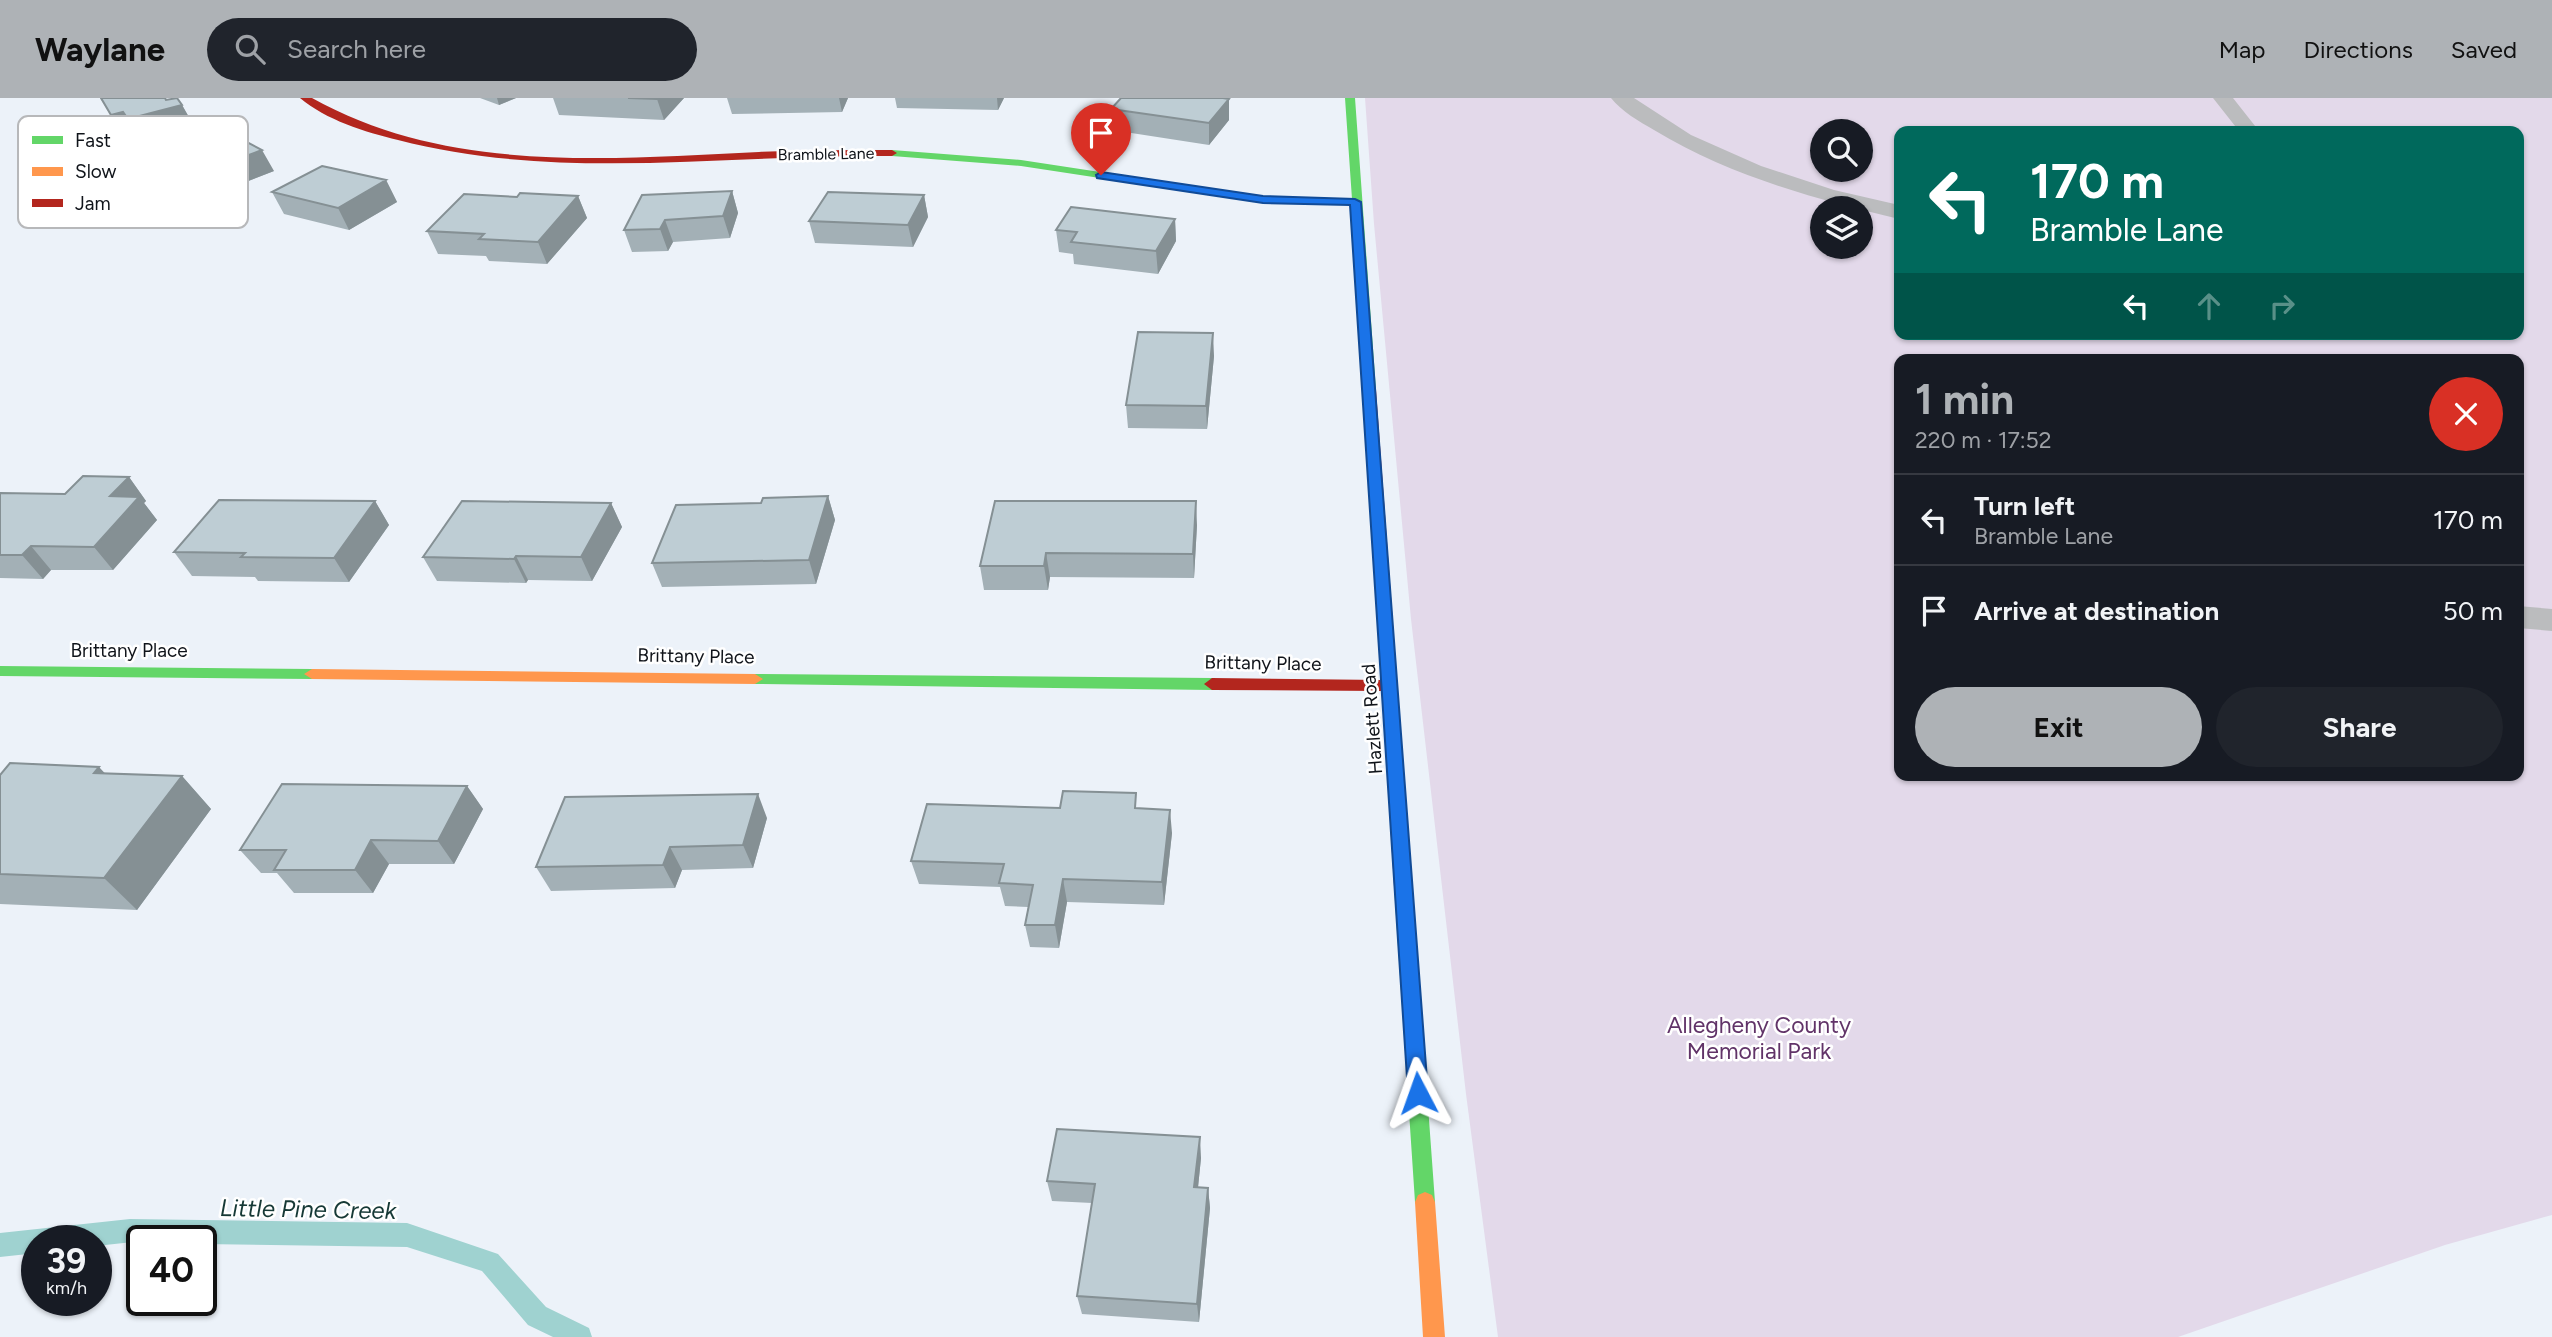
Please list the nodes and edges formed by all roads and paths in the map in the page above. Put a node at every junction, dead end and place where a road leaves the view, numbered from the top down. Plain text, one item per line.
1 (305, 98) edge
2 (1350, 98) edge
3 (1621, 98) edge
4 (2223, 98) edge
5 (2245, 126) edge
6 (1355, 202) junction
7 (1894, 211) edge
8 (2524, 618) edge
9 (2552, 620) edge
10 (0, 671) edge
11 (1391, 686) junction
12 (1434, 1337) edge

1 - 6 street, Bramble Lane
2 - 6 street, Hazlett Road
3 - 7 lane
4 - 5 lane
6 - 11 street, Hazlett Road
8 - 9 lane
10 - 11 street, Brittany Place
11 - 12 street, Hazlett Road

